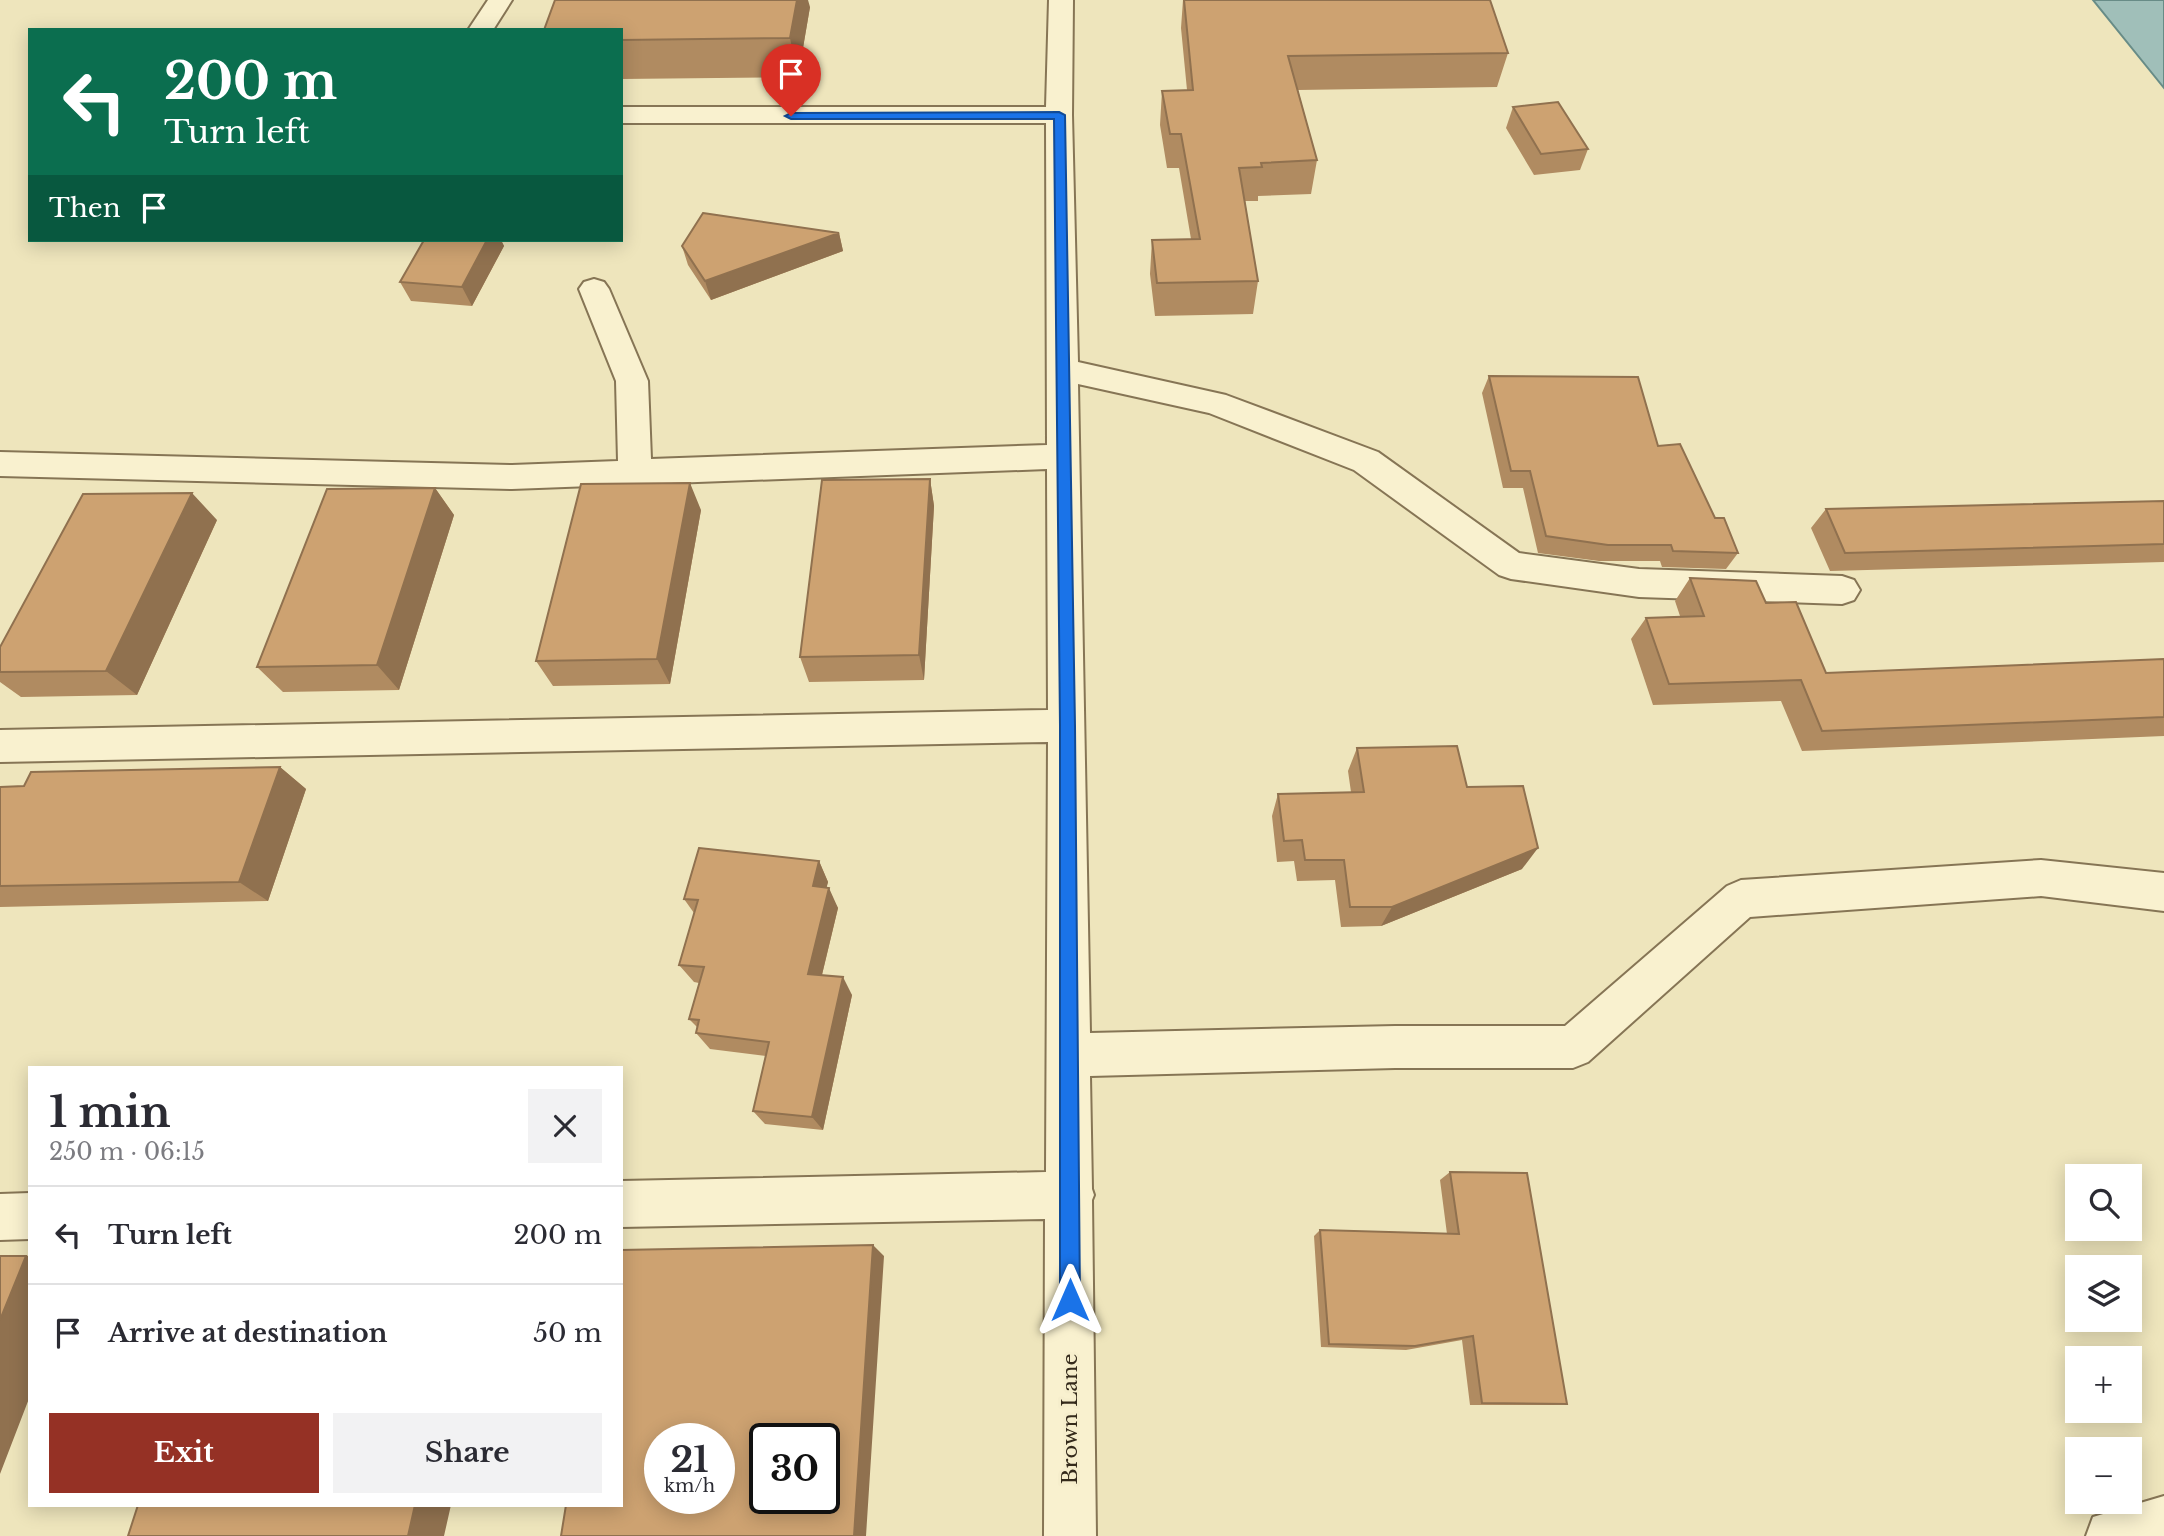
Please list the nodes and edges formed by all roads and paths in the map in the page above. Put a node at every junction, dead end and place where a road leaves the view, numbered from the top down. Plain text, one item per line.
1 (500, 0) edge
2 (1061, 0) edge
3 (481, 28) edge
4 (623, 115) edge
5 (1059, 115) junction
6 (594, 289) dead end
7 (1063, 370) junction
8 (1064, 456) junction
9 (0, 464) edge
10 (635, 471) junction
11 (1842, 590) dead end
12 (1067, 726) junction
13 (0, 746) edge
14 (2164, 892) edge
15 (1070, 1055) junction
16 (1070, 1195) junction
17 (623, 1204) edge
18 (0, 1216) edge
19 (28, 1216) edge
20 (2164, 1522) edge
21 (1070, 1536) edge
22 (2112, 1536) edge

1 - 3 street
2 - 5 street, Brown Lane
4 - 5 street
5 - 7 street, Brown Lane
6 - 10 street
7 - 8 street, Brown Lane
7 - 11 street
8 - 10 street
8 - 12 street, Brown Lane
9 - 10 street
12 - 13 street
12 - 15 street, Brown Lane
14 - 15 street
15 - 16 street, Brown Lane
16 - 17 street
16 - 21 street, Brown Lane
18 - 19 street
20 - 22 street

